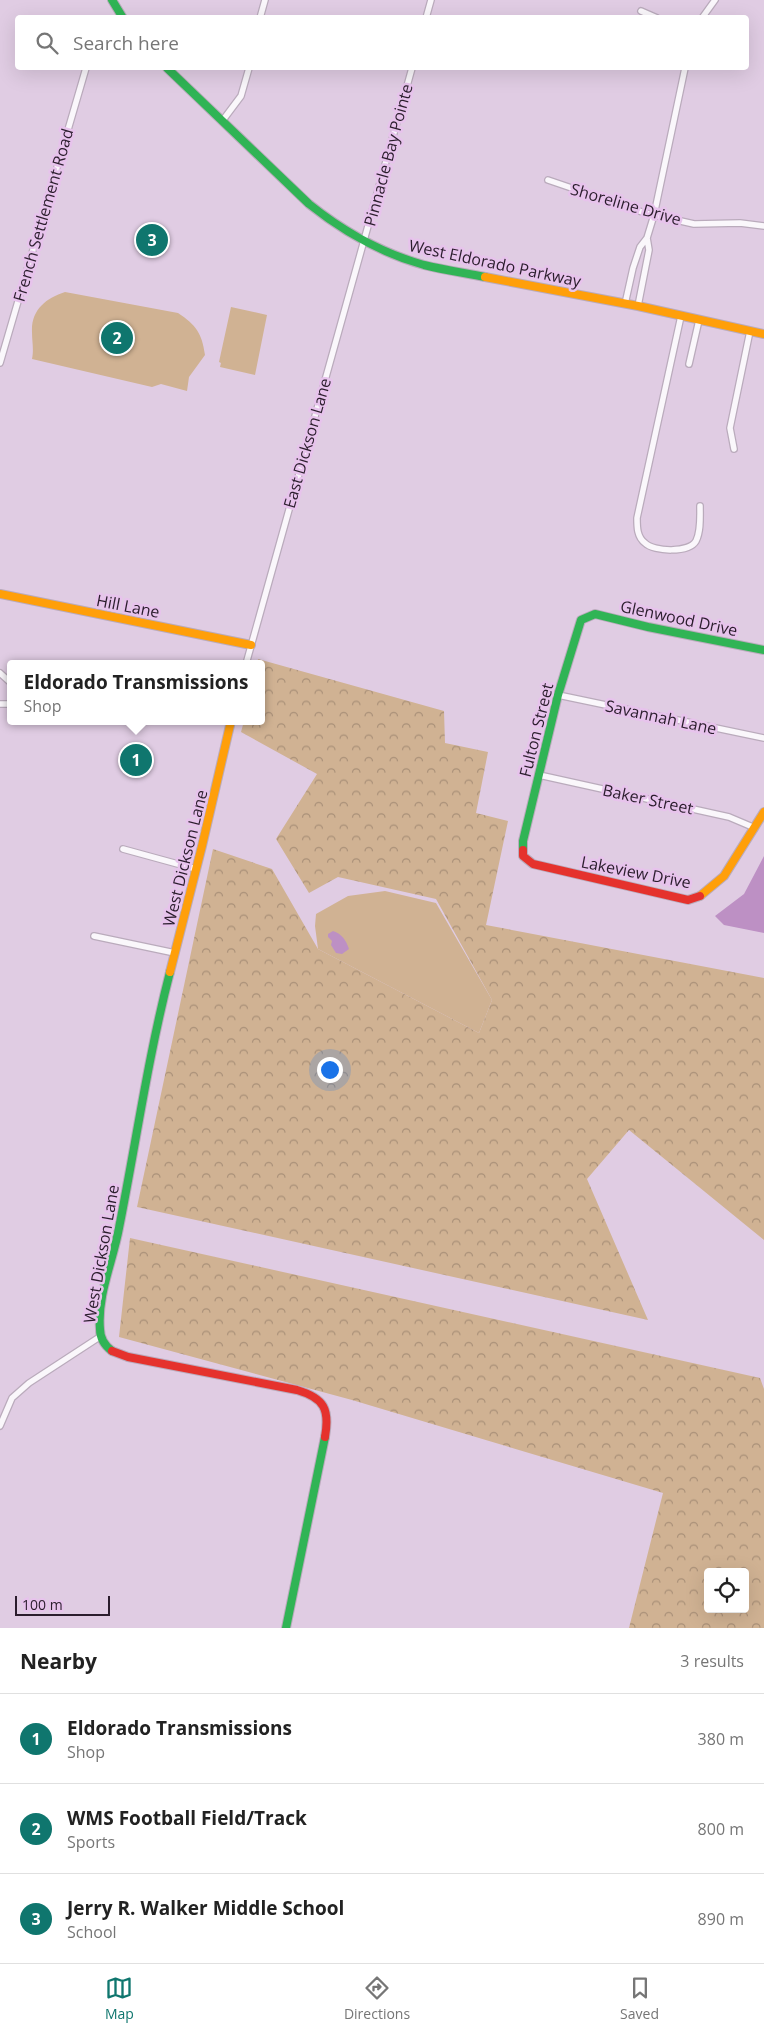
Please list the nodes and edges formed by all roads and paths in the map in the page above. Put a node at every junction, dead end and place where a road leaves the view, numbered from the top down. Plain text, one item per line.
1 (112, 0) edge
2 (265, 0) edge
3 (431, 0) edge
4 (715, 0) edge
5 (641, 11) dead end
6 (121, 15) edge
7 (261, 15) edge
8 (427, 15) edge
9 (650, 15) edge
10 (704, 15) edge
11 (85, 70) edge
12 (169, 70) edge
13 (248, 70) edge
14 (411, 70) edge
15 (685, 70) edge
16 (223, 120) junction
17 (548, 180) dead end
18 (654, 214) junction
19 (764, 226) edge
20 (647, 238) junction
21 (364, 242) junction
22 (626, 304) junction
23 (638, 306) junction
24 (681, 316) junction
25 (699, 320) junction
26 (750, 331) junction
27 (764, 334) edge
28 (0, 363) edge
29 (689, 364) dead end
30 (734, 449) dead end
31 (700, 506) dead end
32 (0, 594) edge
33 (588, 616) joint
34 (251, 645) junction
35 (764, 650) edge
36 (247, 660) edge
37 (558, 695) junction
38 (231, 725) edge
39 (764, 738) edge
40 (539, 775) junction
41 (764, 812) edge
42 (755, 828) junction
43 (123, 850) dead end
44 (523, 856) joint
45 (196, 870) junction
46 (94, 936) dead end
47 (175, 953) junction
48 (101, 1336) junction
49 (0, 1426) edge
50 (286, 1628) edge

1 - 6 street
2 - 7 street
3 - 8 street
4 - 10 street
5 - 9 street
11 - 28 street, French Settlement Road
12 - 16 street, West Eldorado Parkway
13 - 16 street
14 - 21 street, Pinnacle Bay Pointe
15 - 18 street
16 - 21 street, West Eldorado Parkway
17 - 18 street, Shoreline Drive
18 - 19 street, Shoreline Drive
18 - 20 street
20 - 22 street
20 - 23 street
21 - 22 street, West Eldorado Parkway
21 - 34 street, East Dickson Lane
22 - 23 street, West Eldorado Parkway
23 - 24 street, West Eldorado Parkway
24 - 25 street, West Eldorado Parkway
24 - 31 street
25 - 26 street, West Eldorado Parkway
25 - 29 street
26 - 27 street, West Eldorado Parkway
26 - 30 street
32 - 34 street, Hill Lane
33 - 35 street, Glenwood Drive
33 - 37 street, Fulton Street
34 - 36 street
37 - 39 street, Savannah Lane
37 - 40 street, Fulton Street
38 - 45 street, West Dickson Lane
40 - 42 street, Baker Street
40 - 44 street, Fulton Street
41 - 42 street, Lakeview Drive
42 - 44 street, Lakeview Drive
43 - 45 street
45 - 47 street, West Dickson Lane
46 - 47 street
47 - 48 street, West Dickson Lane
48 - 49 street
48 - 50 street, West Dickson Lane

